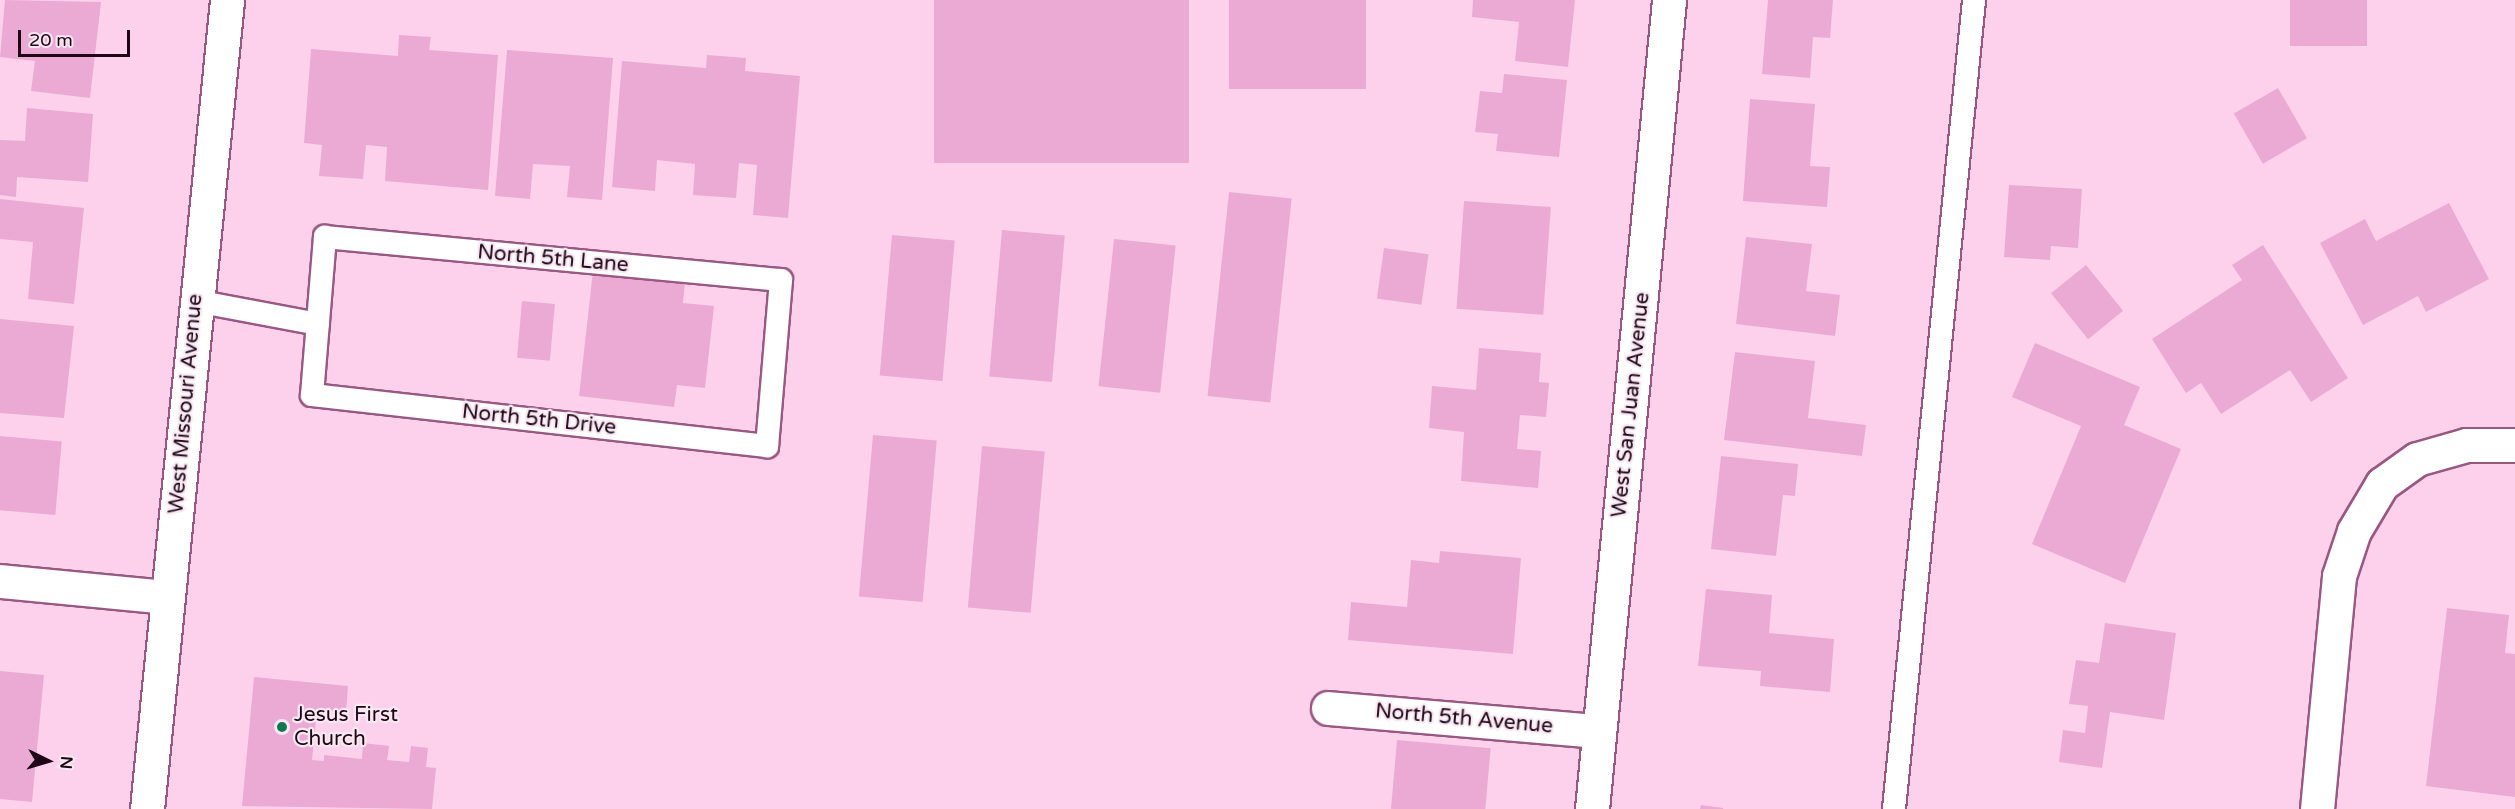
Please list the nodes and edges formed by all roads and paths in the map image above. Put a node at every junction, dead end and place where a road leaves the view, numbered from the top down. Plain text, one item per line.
1 (226, 0) edge
2 (1670, 0) edge
3 (1974, 0) edge
4 (196, 301) junction
5 (318, 324) junction
6 (2515, 445) edge
7 (766, 446) joint
8 (0, 581) edge
9 (167, 597) junction
10 (1328, 708) dead end
11 (1599, 730) junction
12 (147, 809) edge
13 (1592, 809) edge
14 (1894, 809) edge
15 (2317, 809) edge

1 - 4 street, West Missouri Avenue
2 - 11 street, West San Juan Avenue
3 - 14 lane
4 - 5 lane
4 - 9 street, West Missouri Avenue
5 - 7 lane, North 5th Drive
5 - 7 lane, North 5th Lane
6 - 15 street
8 - 9 street
9 - 12 street, West Missouri Avenue
10 - 11 street, North 5th Avenue
11 - 13 street, West San Juan Avenue

